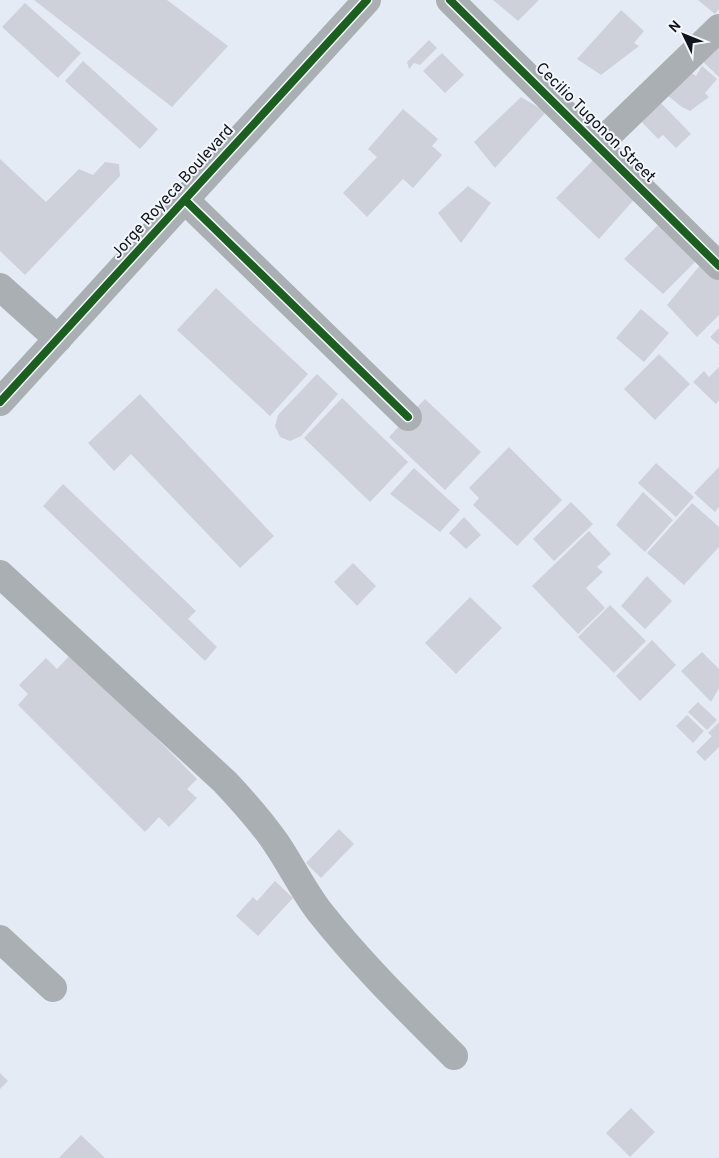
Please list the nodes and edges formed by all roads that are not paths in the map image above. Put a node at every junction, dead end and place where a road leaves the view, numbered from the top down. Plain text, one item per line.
1 (367, 0) edge
2 (450, 0) edge
3 (719, 28) edge
4 (598, 145) junction
5 (185, 200) junction
6 (719, 266) edge
7 (0, 287) edge
8 (58, 339) junction
9 (0, 402) edge
10 (408, 417) dead end
11 (0, 574) edge
12 (0, 939) edge
13 (53, 988) dead end
14 (454, 1056) dead end

1 - 5 street, Jorge Royeca Boulevard
2 - 4 street, Cecilio Tugonon Street
3 - 4 street
4 - 6 street, Cecilio Tugonon Street
5 - 8 street, Jorge Royeca Boulevard
5 - 10 street
7 - 8 street
8 - 9 street, Jorge Royeca Boulevard
11 - 14 street
12 - 13 street

